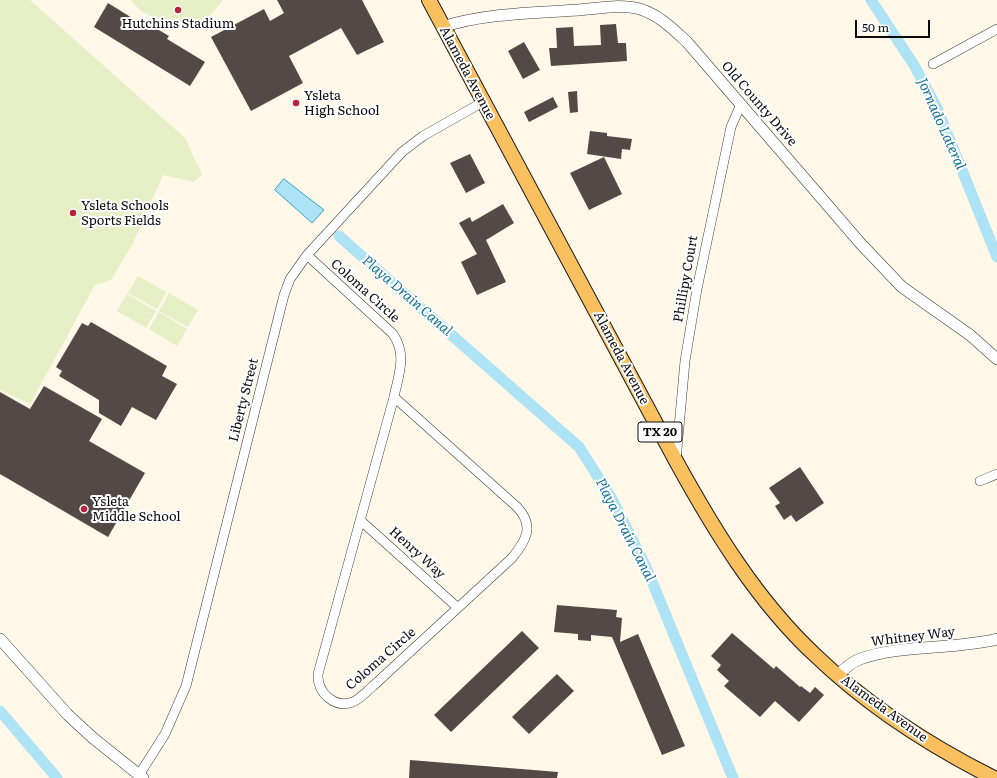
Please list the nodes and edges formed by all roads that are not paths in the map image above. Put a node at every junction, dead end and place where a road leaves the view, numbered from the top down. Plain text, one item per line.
1 (429, 0) edge
2 (442, 27) junction
3 (997, 29) edge
4 (933, 64) dead end
5 (483, 102) junction
6 (741, 104) junction
7 (307, 255) junction
8 (997, 359) edge
9 (394, 397) junction
10 (676, 461) junction
11 (997, 474) edge
12 (980, 481) dead end
13 (360, 520) junction
14 (457, 607) junction
15 (0, 639) edge
16 (997, 639) edge
17 (838, 675) junction
18 (141, 776) edge
19 (994, 778) edge

1 - 2 main road, Alameda Avenue / TX 20
2 - 5 main road, Alameda Avenue / TX 20
2 - 6 street, Old County Drive
3 - 4 street
5 - 7 street, Liberty Street
5 - 10 main road, Alameda Avenue / TX 20
6 - 8 street, Old County Drive
6 - 10 street, Phillipy Court
7 - 9 street, Coloma Circle
7 - 18 street, Liberty Street
9 - 13 street, Coloma Circle
9 - 14 street, Coloma Circle
10 - 17 main road, Alameda Avenue / TX 20
11 - 12 street
13 - 14 street, Henry Way
13 - 14 street, Coloma Circle
15 - 18 street
16 - 17 street, Whitney Way
17 - 19 main road, Alameda Avenue / TX 20

